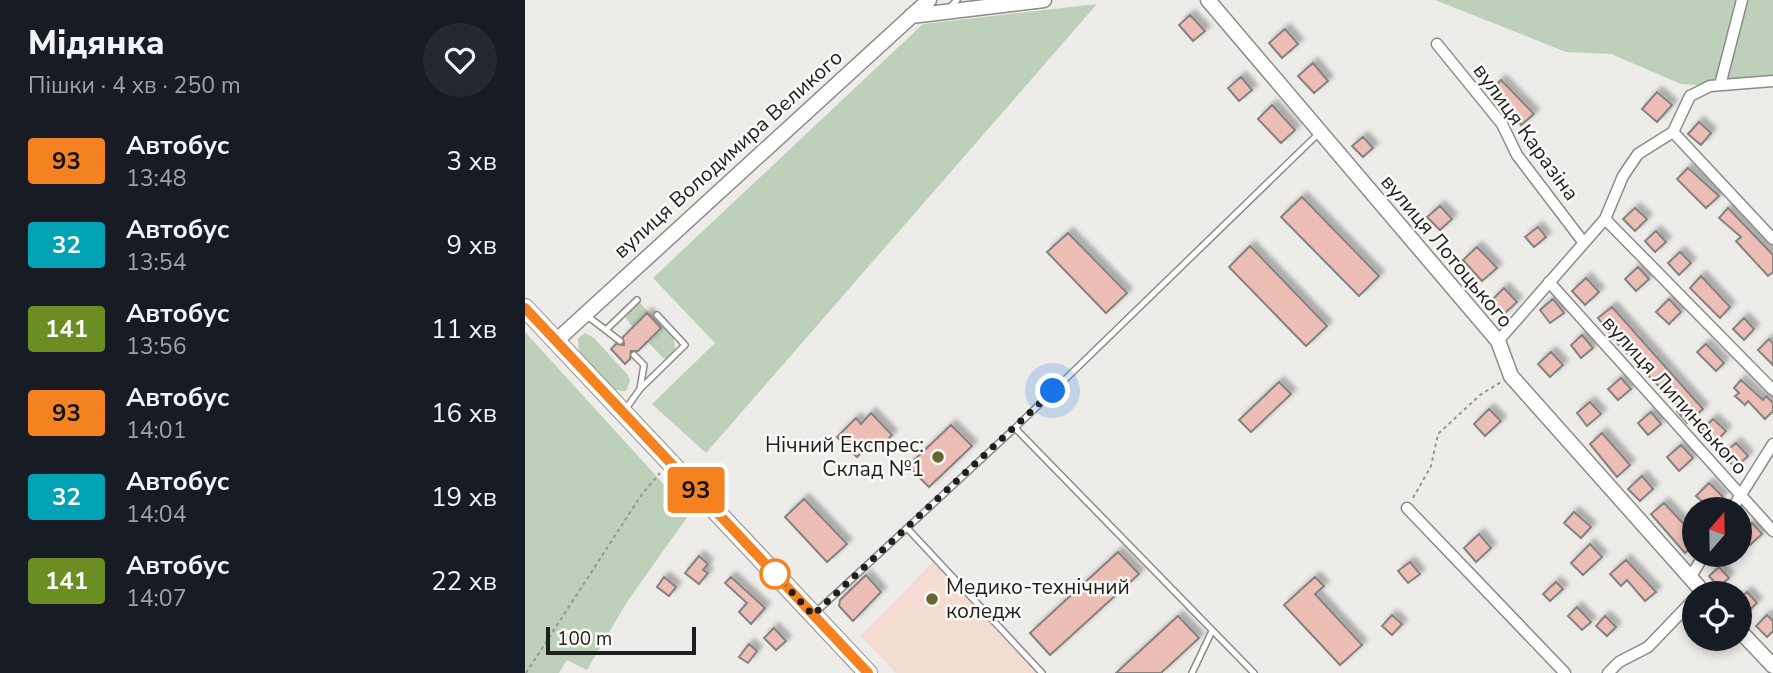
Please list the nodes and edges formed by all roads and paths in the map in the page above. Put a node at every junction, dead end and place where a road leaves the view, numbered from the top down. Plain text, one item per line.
1 (929, 0) edge
2 (957, 0) edge
3 (1038, 0) edge
4 (1208, 0) edge
5 (1742, 0) edge
6 (944, 12) junction
7 (911, 16) junction
8 (1437, 44) dead end
9 (1773, 81) edge
10 (1720, 85) junction
11 (1673, 132) junction
12 (1318, 133) junction
13 (1605, 219) junction
14 (1773, 239) edge
15 (1584, 243) junction
16 (1549, 282) junction
17 (637, 300) dead end
18 (525, 308) edge
19 (583, 314) junction
20 (657, 315) dead end
21 (607, 329) junction
22 (556, 341) junction
23 (619, 341) dead end
24 (1498, 341) junction
25 (634, 355) dead end
26 (1511, 376) junction
27 (640, 389) junction
28 (1773, 390) edge
29 (624, 412) junction
30 (1015, 428) junction
31 (1773, 444) edge
32 (670, 462) junction
33 (1740, 496) junction
34 (1407, 508) joint
35 (907, 528) junction
36 (1773, 531) edge
37 (1697, 567) edge
38 (1690, 578) junction
39 (1692, 581) edge
40 (1682, 612) edge
41 (813, 615) junction
42 (1212, 631) junction
43 (1752, 644) edge
44 (1773, 666) edge
45 (526, 673) edge
46 (868, 673) edge
47 (1042, 673) edge
48 (1192, 673) edge
49 (1254, 673) edge
50 (1566, 673) edge
51 (1608, 673) edge

1 - 7 street, вулиця Володимира Великого
2 - 6 lane
3 - 6 street
4 - 12 street, вулиця Лотоцького
5 - 10 street
6 - 7 street
7 - 19 street, вулиця Володимира Великого
8 - 15 street, вулиця Каразіна
9 - 10 street
10 - 11 street
11 - 13 street
11 - 14 street
12 - 24 street, вулиця Лотоцького
12 - 30 lane
13 - 15 street
13 - 28 street
15 - 16 street
16 - 24 street
16 - 33 street, вулиця Липинського
17 - 21 lane
18 - 22 main road
19 - 21 lane
19 - 22 street, вулиця Володимира Великого
20 - 27 lane
21 - 23 lane
22 - 29 main road
24 - 26 street, вулиця Лотоцького
25 - 27 lane
26 - 34 path
26 - 38 street, вулиця Лотоцького
27 - 29 lane
29 - 32 main road
30 - 35 lane
30 - 42 lane
31 - 33 street
32 - 41 main road
32 - 45 path
33 - 36 street, вулиця Липинського
34 - 50 street
35 - 41 lane
35 - 47 lane
37 - 38 street
38 - 39 street, вулиця Лотоцького
40 - 51 street
41 - 46 main road
42 - 48 lane
42 - 49 lane
43 - 44 street

